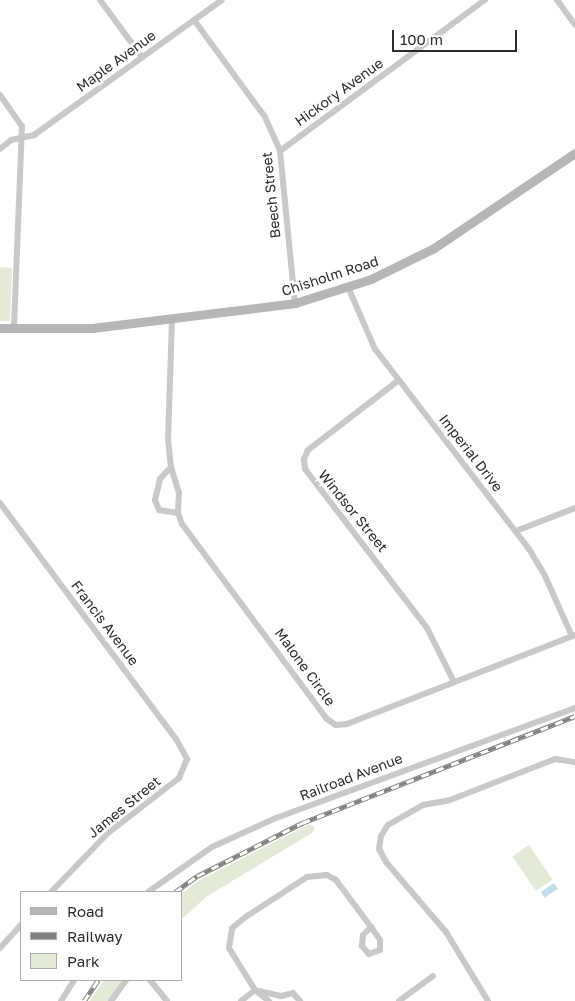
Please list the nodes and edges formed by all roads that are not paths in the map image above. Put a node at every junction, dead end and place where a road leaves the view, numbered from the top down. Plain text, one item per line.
1 (100, 0) edge
2 (222, 0) edge
3 (485, 0) edge
4 (557, 0) edge
5 (194, 20) junction
6 (575, 25) edge
7 (142, 57) junction
8 (0, 95) edge
9 (23, 138) junction
10 (0, 149) edge
11 (280, 151) junction
12 (575, 153) edge
13 (348, 287) junction
14 (295, 304) junction
15 (172, 320) junction
16 (0, 328) edge
17 (14, 328) junction
18 (399, 380) junction
19 (171, 468) junction
20 (0, 503) edge
21 (575, 508) edge
22 (178, 513) junction
23 (516, 531) junction
24 (573, 636) edge
25 (454, 682) junction
26 (575, 708) edge
27 (187, 759) joint
28 (575, 762) edge
29 (52, 891) edge
30 (149, 891) edge
31 (20, 926) edge
32 (370, 927) dead end
33 (0, 948) edge
34 (433, 976) dead end
35 (73, 981) edge
36 (125, 981) edge
37 (151, 981) edge
38 (255, 990) junction
39 (60, 1001) edge
40 (112, 1001) edge
41 (167, 1001) edge
42 (242, 1001) edge
43 (262, 1001) edge
44 (269, 1001) edge
45 (300, 1001) edge
46 (399, 1001) edge
47 (488, 1001) edge

1 - 7 street
2 - 5 street, Maple Avenue
3 - 11 street, Hickory Avenue
4 - 6 street
5 - 7 street, Maple Avenue
5 - 11 street, Beech Street
7 - 9 street, Maple Avenue
8 - 9 street
9 - 10 street, Maple Avenue
9 - 17 street
11 - 14 street, Beech Street
12 - 13 main road, Chisholm Road
13 - 14 main road, Chisholm Road
13 - 18 street, Imperial Drive
14 - 15 main road, Chisholm Road
15 - 17 main road, Chisholm Road
15 - 19 street, Malone Circle
16 - 17 main road, Chisholm Road
18 - 23 street, Imperial Drive
18 - 25 street, Windsor Street
19 - 22 street, Malone Circle
19 - 22 street
20 - 27 street, Francis Avenue
21 - 23 street
22 - 25 street, Malone Circle
23 - 24 street, Imperial Drive
24 - 25 street, Malone Circle
26 - 30 street, Railroad Avenue
27 - 29 street, James Street
28 - 47 street
31 - 33 street
32 - 38 street
34 - 46 street
35 - 39 street
36 - 40 street
37 - 41 street
38 - 42 street
38 - 43 street
38 - 44 street
38 - 45 street

